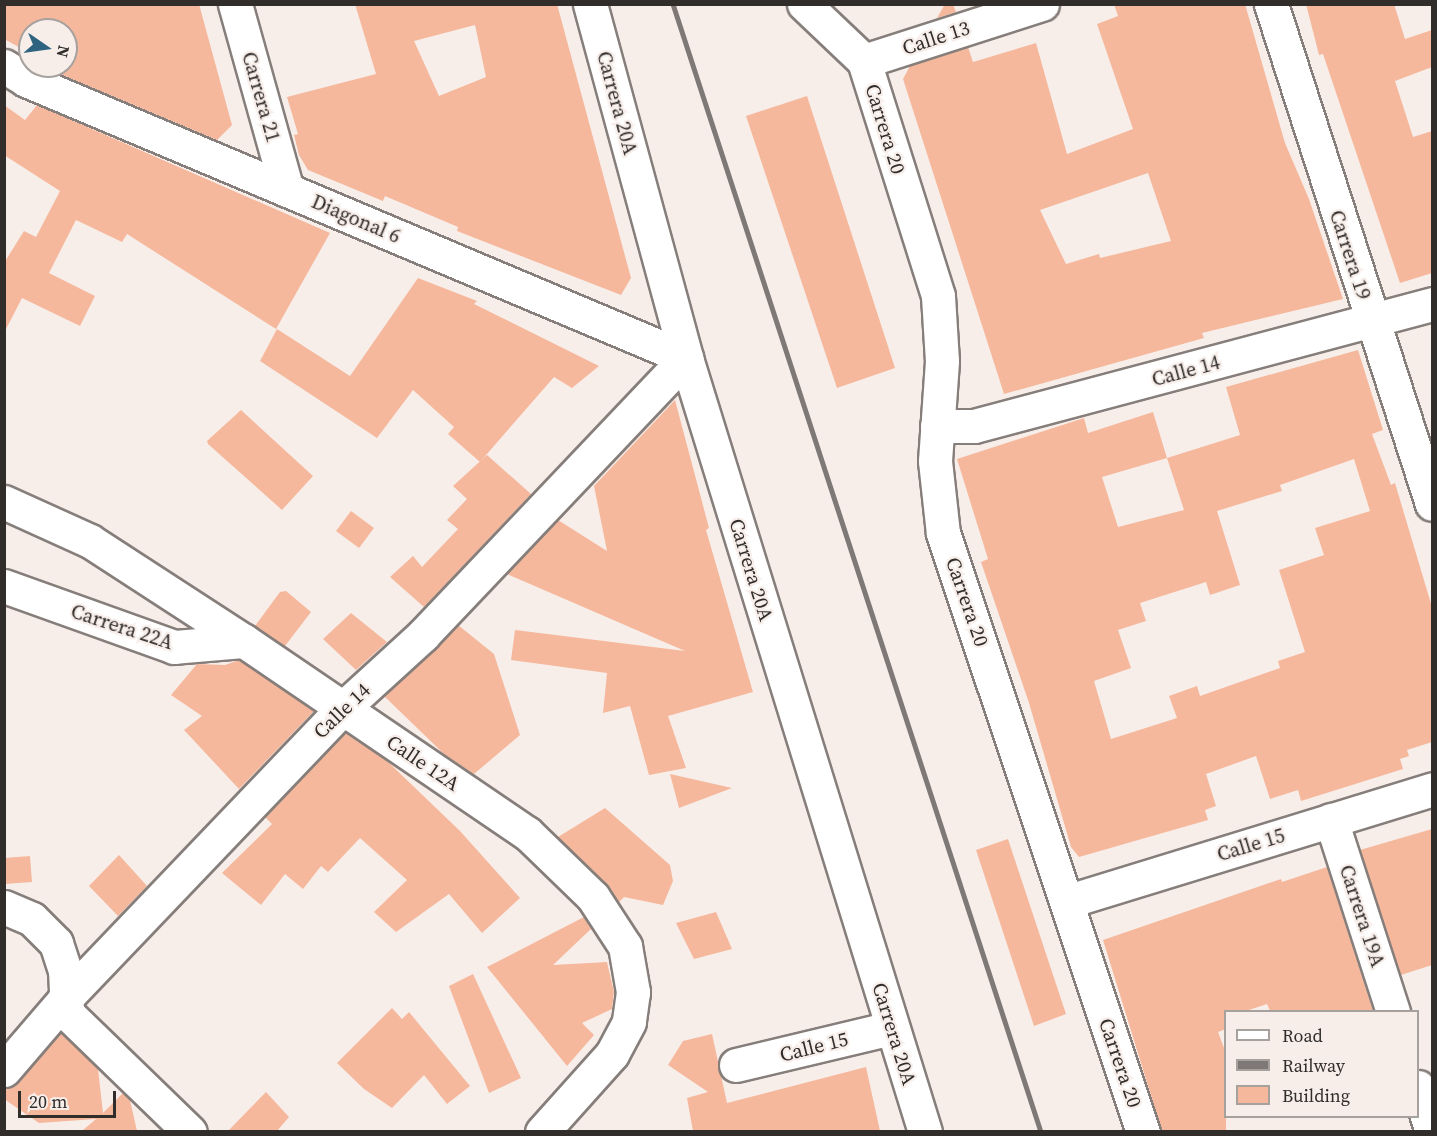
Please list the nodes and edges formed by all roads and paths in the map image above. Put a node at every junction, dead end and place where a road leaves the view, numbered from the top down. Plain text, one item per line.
1 (235, 4) edge
2 (590, 4) edge
3 (804, 4) edge
4 (1042, 4) edge
5 (1271, 4) edge
6 (864, 61) junction
7 (15, 73) edge
8 (288, 190) junction
9 (1432, 304) edge
10 (1372, 321) junction
11 (686, 358) junction
12 (937, 426) junction
13 (4, 502) edge
14 (1432, 504) edge
15 (4, 586) edge
16 (244, 641) junction
17 (342, 709) junction
18 (1432, 789) edge
19 (1331, 820) junction
20 (1068, 901) junction
21 (4, 907) edge
22 (64, 1000) junction
23 (1393, 1010) edge
24 (891, 1028) junction
25 (736, 1065) dead end
26 (4, 1070) edge
27 (144, 1087) junction
28 (1419, 1090) edge
29 (152, 1131) edge
30 (190, 1131) edge
31 (542, 1131) edge
32 (925, 1131) edge
33 (1143, 1131) edge
34 (1432, 1131) edge

1 - 8 street, Carrera 21
2 - 11 street, Carrera 20A
3 - 6 street
4 - 6 street, Calle 13
5 - 10 street, Carrera 19
6 - 12 street, Carrera 20
7 - 8 street, Diagonal 6
8 - 11 street, Diagonal 6
9 - 10 street, Calle 14
10 - 12 street, Calle 14
10 - 14 street, Carrera 19
11 - 17 street, Calle 14
11 - 24 street, Carrera 20A
12 - 20 street, Carrera 20
13 - 16 street, Calle 12A
15 - 16 street, Carrera 22A
16 - 17 street, Calle 12A
17 - 22 street, Calle 14
17 - 31 street, Calle 12A
18 - 19 street, Calle 15
19 - 20 street, Calle 15
19 - 23 street, Carrera 19A
20 - 33 street, Carrera 20
21 - 22 street
22 - 26 street, Calle 14
22 - 27 street
24 - 25 street, Calle 15
24 - 32 street, Carrera 20A
27 - 29 street
27 - 30 street
28 - 34 street

